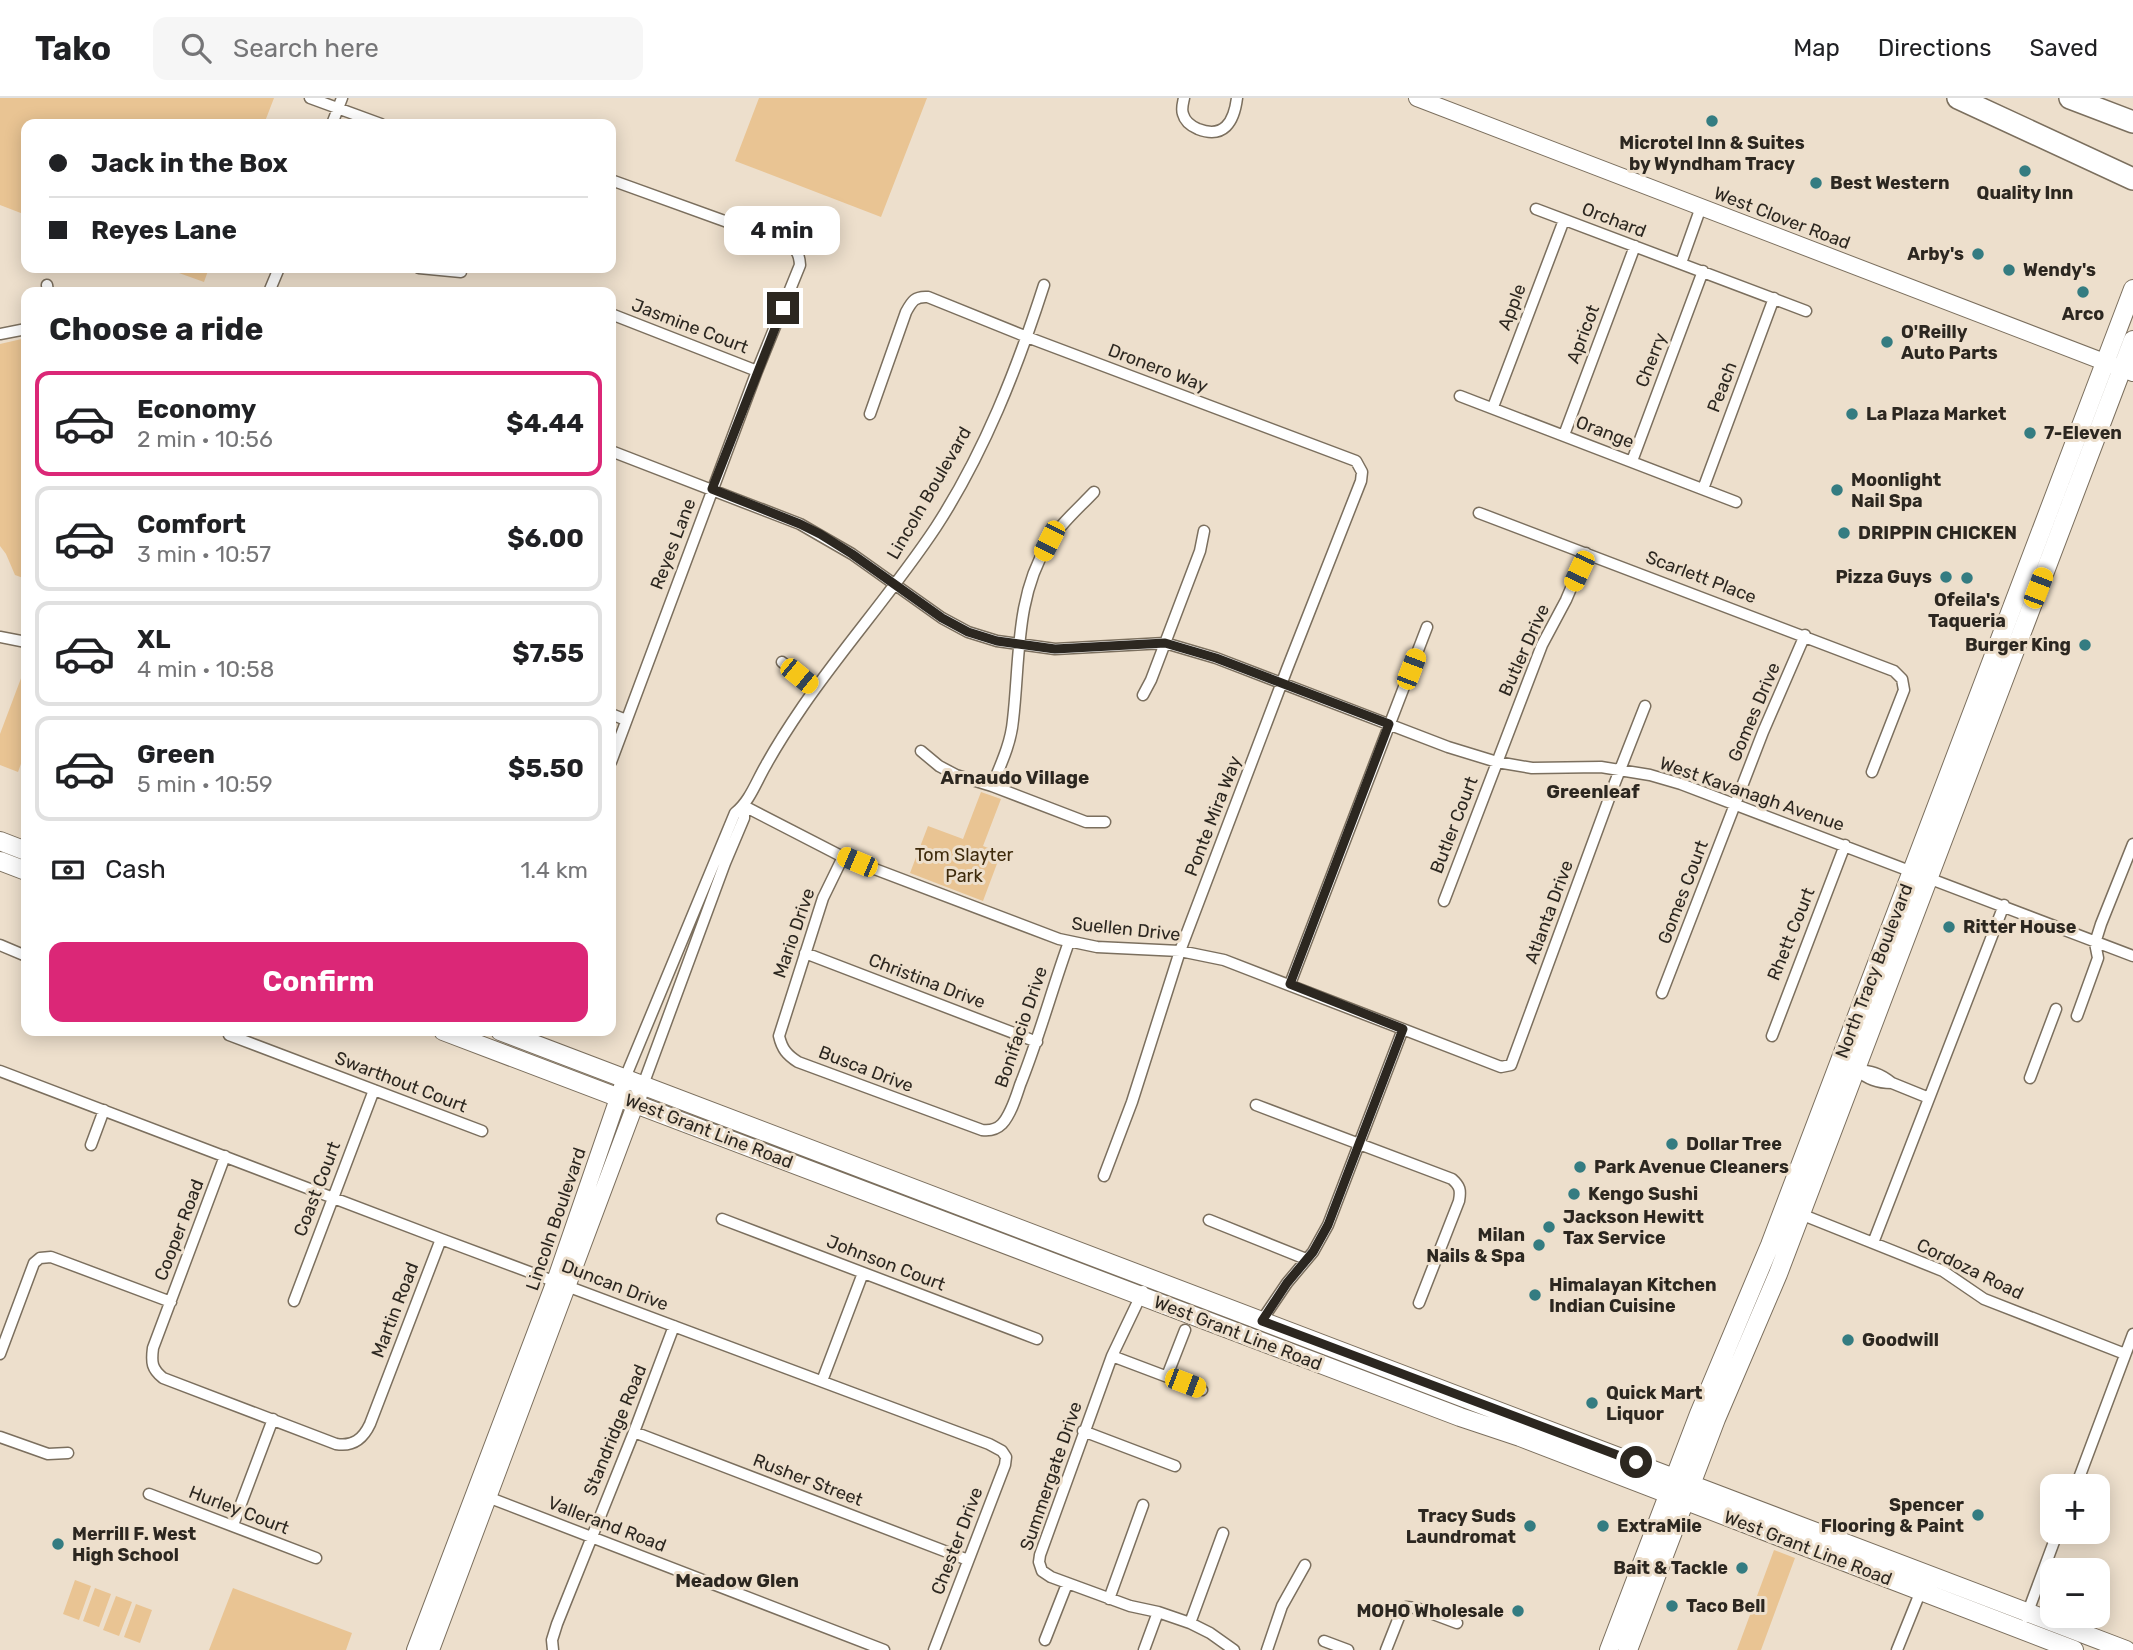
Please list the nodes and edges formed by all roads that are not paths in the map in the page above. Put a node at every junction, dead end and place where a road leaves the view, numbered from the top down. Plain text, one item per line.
1 (310, 98) edge
2 (342, 98) edge
3 (1184, 98) edge
4 (1237, 98) edge
5 (1417, 98) edge
6 (1958, 98) edge
7 (2070, 98) edge
8 (338, 110) junction
9 (334, 119) edge
10 (366, 119) edge
11 (2133, 122) edge
12 (2133, 179) edge
13 (616, 182) edge
14 (1701, 208) junction
15 (1536, 209) dead end
16 (1564, 219) junction
17 (1635, 246) junction
18 (1681, 263) junction
19 (1703, 271) junction
20 (1044, 285) dead end
21 (2133, 289) edge
22 (1774, 298) junction
23 (1806, 311) dead end
24 (616, 316) edge
25 (21, 330) edge
26 (0, 334) edge
27 (1027, 337) junction
28 (2133, 340) edge
29 (2105, 362) junction
30 (757, 371) junction
31 (2128, 371) edge
32 (1461, 396) dead end
33 (1493, 407) junction
34 (870, 414) dead end
35 (1564, 435) junction
36 (616, 454) edge
37 (1632, 461) junction
38 (1362, 472) joint
39 (712, 489) junction
40 (1703, 489) junction
41 (1094, 492) dead end
42 (1736, 502) dead end
43 (1479, 513) dead end
44 (1204, 531) dead end
45 (1586, 553) junction
46 (896, 586) junction
47 (1427, 627) dead end
48 (1805, 635) junction
49 (0, 637) edge
50 (21, 641) edge
51 (1165, 643) junction
52 (1018, 644) junction
53 (782, 662) dead end
54 (1282, 683) junction
55 (815, 689) junction
56 (1143, 695) dead end
57 (1645, 706) dead end
58 (616, 716) edge
59 (626, 720) junction
60 (1389, 724) junction
61 (616, 748) edge
62 (921, 751) dead end
63 (1497, 762) junction
64 (1620, 770) junction
65 (1872, 772) dead end
66 (992, 786) junction
67 (1736, 803) junction
68 (744, 806) junction
69 (1105, 822) dead end
70 (0, 841) edge
71 (2133, 844) edge
72 (1845, 845) junction
73 (21, 849) edge
74 (843, 856) junction
75 (0, 861) edge
76 (21, 869) edge
77 (1921, 874) junction
78 (1444, 901) dead end
79 (2004, 905) junction
80 (1069, 942) junction
81 (2095, 943) junction
82 (0, 945) edge
83 (1180, 951) junction
84 (805, 953) junction
85 (21, 954) edge
86 (2133, 956) edge
87 (1875, 971) junction
88 (1290, 984) junction
89 (1662, 993) dead end
90 (2056, 1009) dead end
91 (2077, 1016) dead end
92 (782, 1023) joint
93 (1403, 1029) junction
94 (232, 1036) edge
95 (456, 1036) edge
96 (513, 1036) edge
97 (1772, 1036) dead end
98 (1037, 1042) junction
99 (1511, 1065) joint
100 (1856, 1070) junction
101 (0, 1071) edge
102 (625, 1078) junction
103 (2030, 1078) dead end
104 (643, 1085) junction
105 (374, 1090) junction
106 (1929, 1098) junction
107 (627, 1100) junction
108 (1256, 1105) dead end
109 (104, 1110) junction
110 (965, 1124) joint
111 (482, 1131) dead end
112 (1359, 1143) junction
113 (1809, 1143) junction
114 (91, 1145) dead end
115 (225, 1156) junction
116 (1104, 1176) dead end
117 (332, 1197) junction
118 (1800, 1215) junction
119 (722, 1219) dead end
120 (1209, 1220) dead end
121 (440, 1239) junction
122 (1873, 1243) junction
123 (1306, 1259) junction
124 (863, 1273) junction
125 (1148, 1279) junction
126 (562, 1283) junction
127 (1141, 1296) junction
128 (294, 1301) dead end
129 (170, 1302) junction
130 (1419, 1303) dead end
131 (1262, 1321) junction
132 (674, 1326) junction
133 (1185, 1330) dead end
134 (2133, 1334) edge
135 (1246, 1335) junction
136 (1037, 1339) dead end
137 (0, 1354) edge
138 (2125, 1354) junction
139 (1112, 1356) junction
140 (1167, 1376) junction
141 (1411, 1378) junction
142 (822, 1381) junction
143 (1372, 1383) junction
144 (1202, 1390) dead end
145 (273, 1419) junction
146 (1083, 1431) junction
147 (634, 1432) junction
148 (0, 1437) edge
149 (996, 1448) joint
150 (68, 1453) dead end
151 (1175, 1466) dead end
152 (2080, 1474) edge
153 (1683, 1480) junction
154 (149, 1494) dead end
155 (481, 1495) junction
156 (1676, 1497) junction
157 (1143, 1505) dead end
158 (233, 1525) junction
159 (1223, 1533) dead end
160 (591, 1537) junction
161 (2053, 1544) edge
162 (316, 1558) dead end
163 (968, 1560) junction
164 (1305, 1564) dead end
165 (1924, 1583) junction
166 (1067, 1584) junction
167 (1109, 1599) junction
168 (1629, 1599) junction
169 (1158, 1612) junction
170 (2028, 1612) junction
171 (1190, 1623) junction
172 (1457, 1623) dead end
173 (2021, 1630) junction
174 (1045, 1640) dead end
175 (1324, 1641) dead end
176 (415, 1650) edge
177 (430, 1650) edge
178 (553, 1650) edge
179 (884, 1650) edge
180 (934, 1650) edge
181 (1143, 1650) edge
182 (1233, 1650) edge
183 (1267, 1650) edge
184 (1348, 1650) edge
185 (1387, 1650) edge
186 (1609, 1650) edge
187 (1622, 1650) edge
188 (1628, 1650) edge
189 (1897, 1650) edge
190 (2074, 1650) edge
191 (2126, 1650) edge

1 - 8 street
2 - 8 street
3 - 4 street
5 - 14 street, West Clover Road
6 - 12 highway
7 - 11 highway
8 - 9 street
8 - 10 street
13 - 30 street, Reyes Lane
14 - 18 street
14 - 29 street, West Clover Road
15 - 16 street, Orchard
16 - 17 street, Orchard
16 - 33 street, Apple
17 - 18 street, Orchard
17 - 35 street, Apricot
18 - 19 street, Orchard
19 - 22 street, Orchard
19 - 37 street, Cherry
20 - 27 street, Lincoln Boulevard
21 - 29 main road, North Tracy Boulevard
22 - 23 street, Orchard
22 - 40 street, Peach
24 - 30 street, Jasmine Court
25 - 26 street
27 - 34 street, Dronero Way
27 - 38 street, Dronero Way
27 - 46 street, Lincoln Boulevard
28 - 31 main road, North Tracy Boulevard
29 - 31 street, West Clover Road
29 - 77 main road, North Tracy Boulevard
30 - 39 street, Reyes Lane
31 - 77 main road, North Tracy Boulevard
32 - 33 street, Orange
33 - 35 street, Orange
35 - 37 street, Orange
36 - 39 street, West Kavanagh Avenue
37 - 40 street, Orange
38 - 54 street, Ponte Mira Way
39 - 46 street, West Kavanagh Avenue
39 - 59 street, Reyes Lane
40 - 42 street, Orange
41 - 52 street
43 - 45 street, Scarlett Place
44 - 51 street
45 - 48 street, Scarlett Place
45 - 63 street, Butler Drive
46 - 52 street, West Kavanagh Avenue
46 - 55 street, Lincoln Boulevard
47 - 60 street
48 - 65 street, Scarlett Place
48 - 67 street, Gomes Drive
49 - 50 street
51 - 52 street, West Kavanagh Avenue
51 - 54 street, West Kavanagh Avenue
51 - 56 street
52 - 66 street
53 - 55 street
54 - 60 street, West Kavanagh Avenue
54 - 83 street, Ponte Mira Way
55 - 68 street, Lincoln Boulevard
57 - 64 street, Atlanta Drive
58 - 59 street
59 - 61 street, Reyes Lane
60 - 63 street, West Kavanagh Avenue
60 - 88 street
62 - 66 street
63 - 64 street, West Kavanagh Avenue
63 - 78 street, Butler Court
64 - 67 street, West Kavanagh Avenue
64 - 99 street, Atlanta Drive
66 - 69 street
67 - 72 street, West Kavanagh Avenue
67 - 89 street, Gomes Court
68 - 74 street, Suellen Drive
68 - 102 street, Lincoln Boulevard
68 - 104 street, Lincoln Boulevard
70 - 73 main road
71 - 81 street
72 - 77 street, West Kavanagh Avenue
72 - 97 street, Rhett Court
74 - 80 street, Suellen Drive
74 - 84 street, Mario Drive
75 - 76 main road
77 - 79 street, West Kavanagh Avenue
77 - 87 main road, North Tracy Boulevard
77 - 100 main road, North Tracy Boulevard
79 - 81 street, West Kavanagh Avenue
79 - 106 street
80 - 83 street, Suellen Drive
80 - 98 street, Bonifacio Drive
81 - 86 street, West Kavanagh Avenue
81 - 91 street
82 - 85 street
83 - 88 street, Suellen Drive
83 - 116 street, Ponte Mira Way
84 - 92 street, Mario Drive
84 - 98 street, Christina Drive
87 - 100 street
87 - 113 main road, North Tracy Boulevard
88 - 93 street, Suellen Drive
90 - 103 street
92 - 110 street, Busca Drive
93 - 99 street, Suellen Drive
93 - 112 street
94 - 105 street, Swarthout Court
95 - 107 main road, West Grant Line Road
96 - 102 main road, West Grant Line Road
98 - 110 street, Bonifacio Drive
100 - 106 street
100 - 118 main road, North Tracy Boulevard
101 - 109 street, Duncan Drive
102 - 104 main road, West Grant Line Road
102 - 107 street, Lincoln Boulevard
104 - 107 street, Lincoln Boulevard
104 - 125 main road, West Grant Line Road
105 - 111 street, Swarthout Court
105 - 117 street, Coast Court
106 - 122 street
107 - 126 street, Lincoln Boulevard
107 - 127 main road, West Grant Line Road
108 - 112 street
109 - 114 street
109 - 115 street, Duncan Drive
112 - 123 street
112 - 130 street
113 - 118 street
113 - 153 main road, North Tracy Boulevard
115 - 117 street, Duncan Drive
115 - 129 street, Cooper Road
117 - 121 street, Duncan Drive
117 - 128 street, Coast Court
118 - 122 street, Cordoza Road
118 - 153 main road, North Tracy Boulevard
119 - 124 street, Johnson Court
120 - 123 street
121 - 126 street, Duncan Drive
121 - 145 street, Martin Road
122 - 138 street, Cordoza Road
123 - 131 street
124 - 136 street, Johnson Court
124 - 142 street
125 - 127 street, Summergate Drive
125 - 131 main road, West Grant Line Road
126 - 132 street, Duncan Drive
126 - 155 street, Lincoln Boulevard
127 - 135 main road, West Grant Line Road
127 - 139 street, Summergate Drive
129 - 137 street
129 - 145 street, Cooper Road
131 - 135 street
131 - 141 main road, West Grant Line Road
132 - 142 street, Duncan Drive
132 - 147 street, Standridge Road
133 - 140 street
134 - 138 street
135 - 143 main road, West Grant Line Road
138 - 152 street
139 - 140 street
139 - 146 street, Summergate Drive
140 - 144 street
141 - 143 main road
141 - 153 main road, West Grant Line Road
142 - 149 street, Duncan Drive
143 - 156 main road, West Grant Line Road
145 - 158 street
146 - 151 street
146 - 166 street, Summergate Drive
147 - 160 street, Standridge Road
147 - 163 street, Rusher Street
148 - 150 street
149 - 163 street, Chester Drive
153 - 156 main road, North Tracy Boulevard
153 - 165 main road, West Grant Line Road
154 - 158 street, Hurley Court
155 - 160 street, Vallerand Road
155 - 176 street, Lincoln Boulevard
155 - 177 street, Lincoln Boulevard
156 - 165 main road, West Grant Line Road
156 - 168 main road, North Tracy Boulevard
156 - 188 main road, North Tracy Boulevard
157 - 167 street
158 - 162 street, Hurley Court
159 - 171 street
160 - 178 street, Standridge Road
160 - 179 street, Vallerand Road
161 - 170 street
163 - 180 street, Chester Drive
164 - 183 street
165 - 170 main road, West Grant Line Road
165 - 173 main road, West Grant Line Road
165 - 189 street
166 - 167 street, Summergate Drive
166 - 174 street
167 - 169 street, Summergate Drive
168 - 186 main road, North Tracy Boulevard
168 - 187 street
169 - 171 street, Summergate Drive
169 - 181 street
170 - 173 street
170 - 191 main road, West Grant Line Road
171 - 182 street, Summergate Drive
172 - 185 street
173 - 190 main road, West Grant Line Road
175 - 184 street

